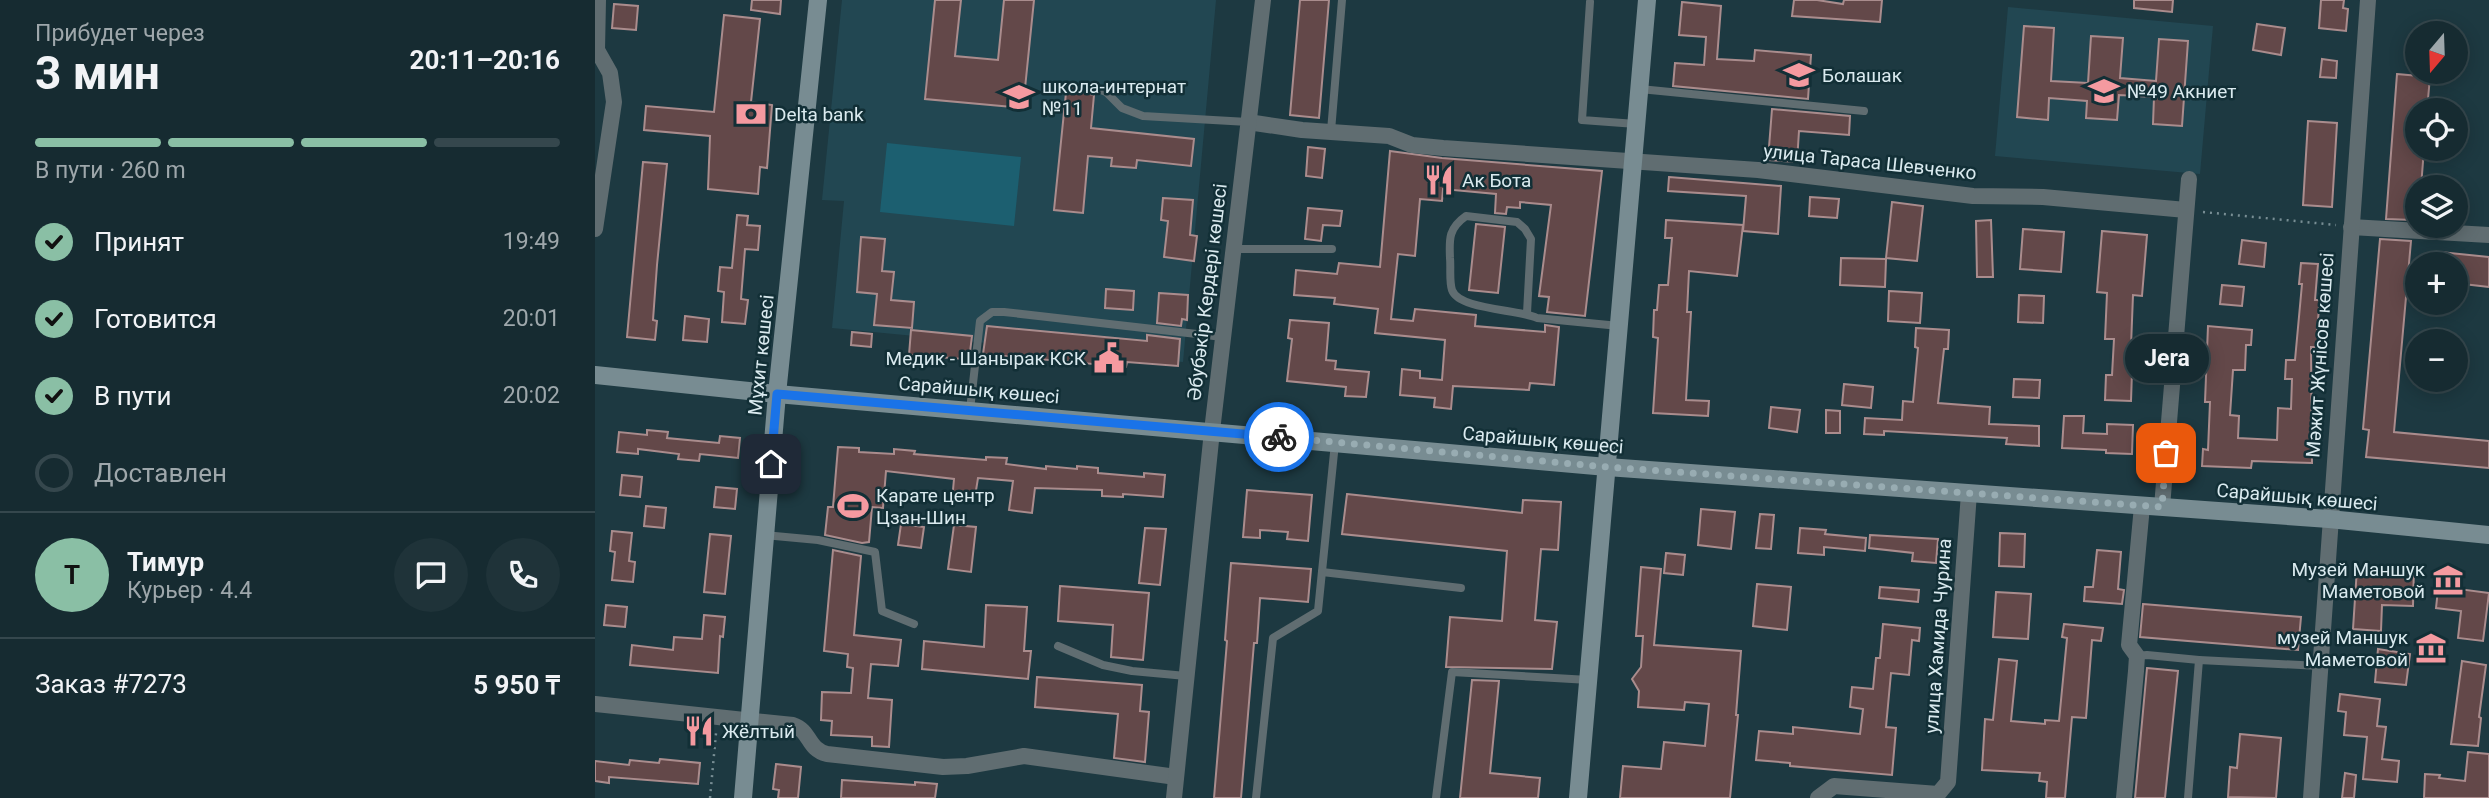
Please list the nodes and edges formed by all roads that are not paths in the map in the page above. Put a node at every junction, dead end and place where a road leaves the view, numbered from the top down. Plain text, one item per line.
1 (598, 0) edge
2 (818, 0) edge
3 (1263, 0) edge
4 (1342, 0) edge
5 (1647, 0) edge
6 (2368, 0) edge
7 (1590, 2) edge
8 (1090, 86) dead end
9 (1640, 89) junction
10 (1864, 111) dead end
11 (1248, 122) junction
12 (1636, 124) junction
13 (1331, 131) junction
14 (1633, 163) junction
15 (2189, 179) dead end
16 (2186, 210) junction
17 (2351, 227) junction
18 (595, 229) edge
19 (2489, 234) edge
20 (1233, 249) junction
21 (1332, 249) dead end
22 (1527, 313) junction
23 (1619, 326) junction
24 (1223, 337) junction
25 (595, 375) edge
26 (777, 394) junction
27 (970, 410) junction
28 (1212, 431) junction
29 (1335, 442) junction
30 (1607, 467) junction
31 (1969, 493) junction
32 (2141, 506) junction
33 (2162, 507) junction
34 (2329, 519) junction
35 (764, 535) junction
36 (2489, 535) edge
37 (1322, 572) junction
38 (1461, 588) dead end
39 (914, 624) dead end
40 (1058, 646) dead end
41 (2137, 656) junction
42 (2199, 660) junction
43 (2320, 666) junction
44 (1186, 676) junction
45 (1589, 680) junction
46 (595, 704) edge
47 (750, 720) junction
48 (1176, 777) junction
49 (1921, 795) edge
50 (743, 798) edge
51 (1174, 798) edge
52 (1256, 798) edge
53 (1436, 798) edge
54 (1578, 798) edge
55 (1818, 798) edge
56 (2124, 798) edge
57 (2188, 798) edge
58 (2311, 798) edge

1 - 18 street
2 - 26 street, Мұхит көшесі
3 - 11 street, Әбубәкір Кердері көшесі
4 - 13 lane
5 - 9 street
6 - 17 street, Мәжит Жүнісов көшесі
7 - 12 lane
8 - 11 lane
9 - 10 lane
9 - 12 street
11 - 13 street, улица Тараса Шевченко
11 - 20 street, Әбубәкір Кердері көшесі
12 - 14 street
13 - 14 street, улица Тараса Шевченко
14 - 16 street, улица Тараса Шевченко
14 - 23 street
15 - 16 street
16 - 33 street
17 - 19 street
17 - 34 street, Мәжит Жүнісов көшесі
20 - 21 lane
20 - 24 street, Әбубәкір Кердері көшесі
22 - 22 lane
22 - 23 lane
23 - 30 street
24 - 27 lane
24 - 28 street, Әбубәкір Кердері көшесі
25 - 26 street, Сарайшық көшесі
26 - 27 street, Сарайшық көшесі
26 - 35 street, Мұхит көшесі
27 - 28 street, Сарайшық көшесі
28 - 29 street, Сарайшық көшесі
28 - 44 street, Әбубәкір Кердері көшесі
29 - 30 street, Сарайшық көшесі
29 - 37 lane
30 - 31 street, Сарайшық көшесі
30 - 45 street
31 - 32 street, Сарайшық көшесі
31 - 49 street, улица Хамида Чурина
32 - 33 street, Сарайшық көшесі
32 - 41 street
33 - 34 street, Сарайшық көшесі
34 - 36 street, Сарайшық көшесі
34 - 43 street, Мәжит Жүнісов көшесі
35 - 39 lane
35 - 47 street, Мұхит көшесі
37 - 38 lane
37 - 52 lane
40 - 44 lane
41 - 42 lane
41 - 56 street
42 - 43 lane
42 - 57 lane
43 - 58 street, Мәжит Жүнісов көшесі
44 - 48 street, Әбубәкір Кердері көшесі
45 - 53 lane
45 - 54 street
46 - 47 street
47 - 48 street
47 - 50 street, Мұхит көшесі
48 - 51 street, Әбубәкір Кердері көшесі
49 - 55 street

